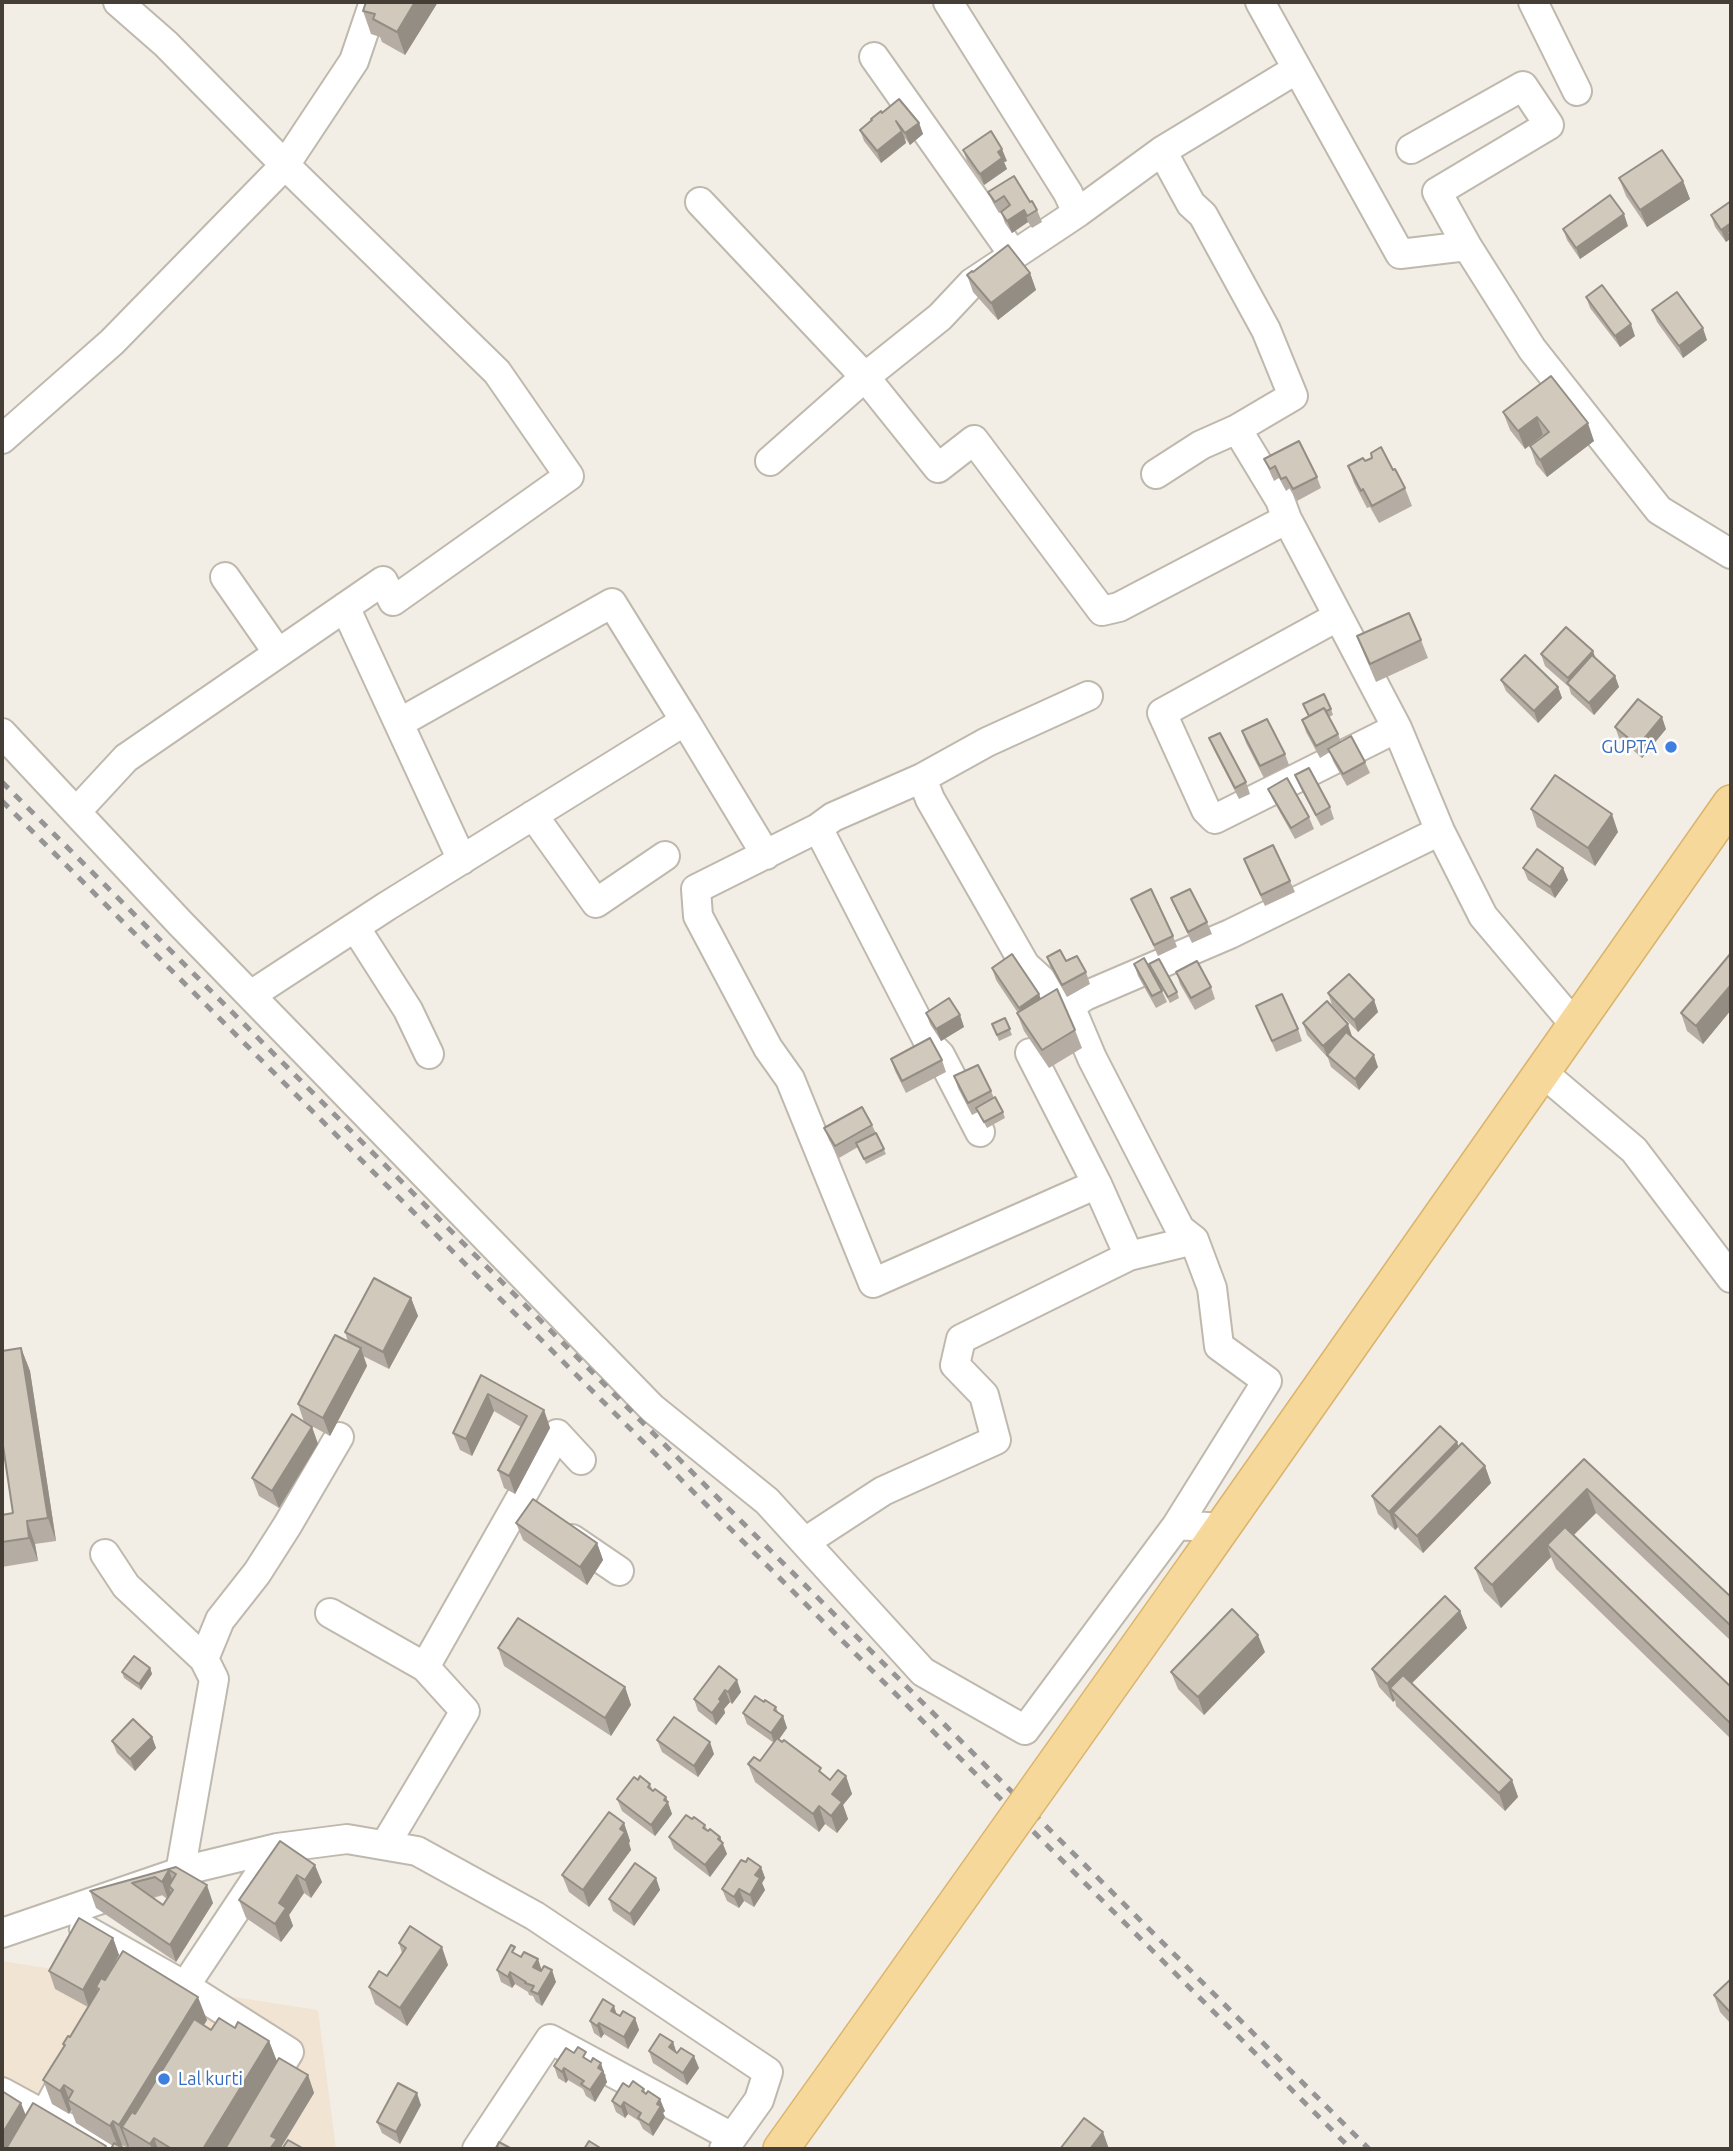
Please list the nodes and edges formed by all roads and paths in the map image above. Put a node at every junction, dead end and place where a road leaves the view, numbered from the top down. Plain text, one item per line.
1 (118, 2) edge
2 (948, 2) edge
3 (1260, 2) edge
4 (1533, 2) edge
5 (364, 6) edge
6 (874, 57) dead end
7 (1297, 69) junction
8 (1577, 91) dead end
9 (1411, 149) dead end
10 (1162, 152) junction
11 (285, 165) junction
12 (700, 202) dead end
13 (1077, 213) junction
14 (1467, 246) junction
15 (1013, 254) junction
16 (865, 377) junction
17 (1237, 429) junction
18 (2, 439) edge
19 (770, 461) dead end
20 (1156, 474) dead end
21 (1287, 519) junction
22 (1731, 554) edge
23 (225, 577) dead end
24 (345, 607) junction
25 (1337, 617) junction
26 (278, 653) junction
27 (1088, 696) dead end
28 (685, 721) junction
29 (399, 723) junction
30 (1397, 728) junction
31 (2, 733) edge
32 (922, 778) junction
33 (1731, 803) edge
34 (76, 812) junction
35 (533, 815) junction
36 (818, 828) junction
37 (1440, 831) junction
38 (766, 855) junction
39 (666, 856) dead end
40 (462, 860) junction
41 (355, 926) junction
42 (251, 995) junction
43 (1070, 1006) junction
44 (1575, 1025) junction
45 (1030, 1053) dead end
46 (429, 1054) dead end
47 (1542, 1072) junction
48 (980, 1132) dead end
49 (1097, 1184) junction
50 (1194, 1240) junction
51 (1129, 1256) junction
52 (1731, 1278) edge
53 (339, 1437) dead end
54 (581, 1460) dead end
55 (537, 1514) junction
56 (1177, 1525) junction
57 (1222, 1528) junction
58 (805, 1542) junction
59 (105, 1554) dead end
60 (619, 1571) dead end
61 (330, 1613) dead end
62 (204, 1660) junction
63 (425, 1667) junction
64 (385, 1846) junction
65 (277, 1848) junction
66 (180, 1873) junction
67 (57, 1914) junction
68 (2, 1933) edge
69 (185, 1986) junction
70 (220, 2007) junction
71 (205, 2031) edge
72 (81, 2048) edge
73 (2, 2092) edge
74 (44, 2116) junction
75 (728, 2143) edge
76 (23, 2149) edge
77 (107, 2149) edge
78 (229, 2149) edge
79 (477, 2149) edge
80 (781, 2149) edge

1 - 11 street
2 - 13 street
3 - 7 street
4 - 8 street
5 - 11 street
6 - 15 street
7 - 10 street
7 - 14 street
9 - 14 street
10 - 13 street
10 - 17 street
11 - 18 street
11 - 24 street
12 - 16 street
13 - 15 street
14 - 22 street
15 - 16 street
16 - 19 street
16 - 21 street
17 - 20 street
17 - 21 street
21 - 25 street
23 - 26 street
24 - 26 street
24 - 29 street
25 - 30 street
25 - 30 street
26 - 34 street
27 - 32 street
28 - 29 street
28 - 35 street
28 - 38 street
29 - 40 street
30 - 37 street
31 - 34 street
32 - 36 street
32 - 43 street
33 - 44 main road
34 - 42 street
35 - 39 street
35 - 40 street
36 - 38 street
36 - 48 street
37 - 43 street
37 - 44 street
38 - 49 street
40 - 41 street
41 - 42 street
41 - 46 street
42 - 58 street
43 - 50 street
44 - 47 main road
45 - 49 street
47 - 52 street
47 - 57 main road
49 - 51 street
50 - 51 street
50 - 56 street
51 - 58 street
53 - 62 street
54 - 55 street
55 - 60 street
55 - 63 street
56 - 57 street
56 - 58 street
57 - 80 main road, bridge
59 - 62 street
61 - 63 street
62 - 66 street
63 - 64 street
64 - 65 street
64 - 75 street
65 - 66 street
65 - 69 street
66 - 67 street
67 - 68 street
67 - 69 street
69 - 70 street
70 - 71 street
70 - 78 street
72 - 74 street
73 - 74 street
74 - 76 street
74 - 77 street
75 - 79 street

